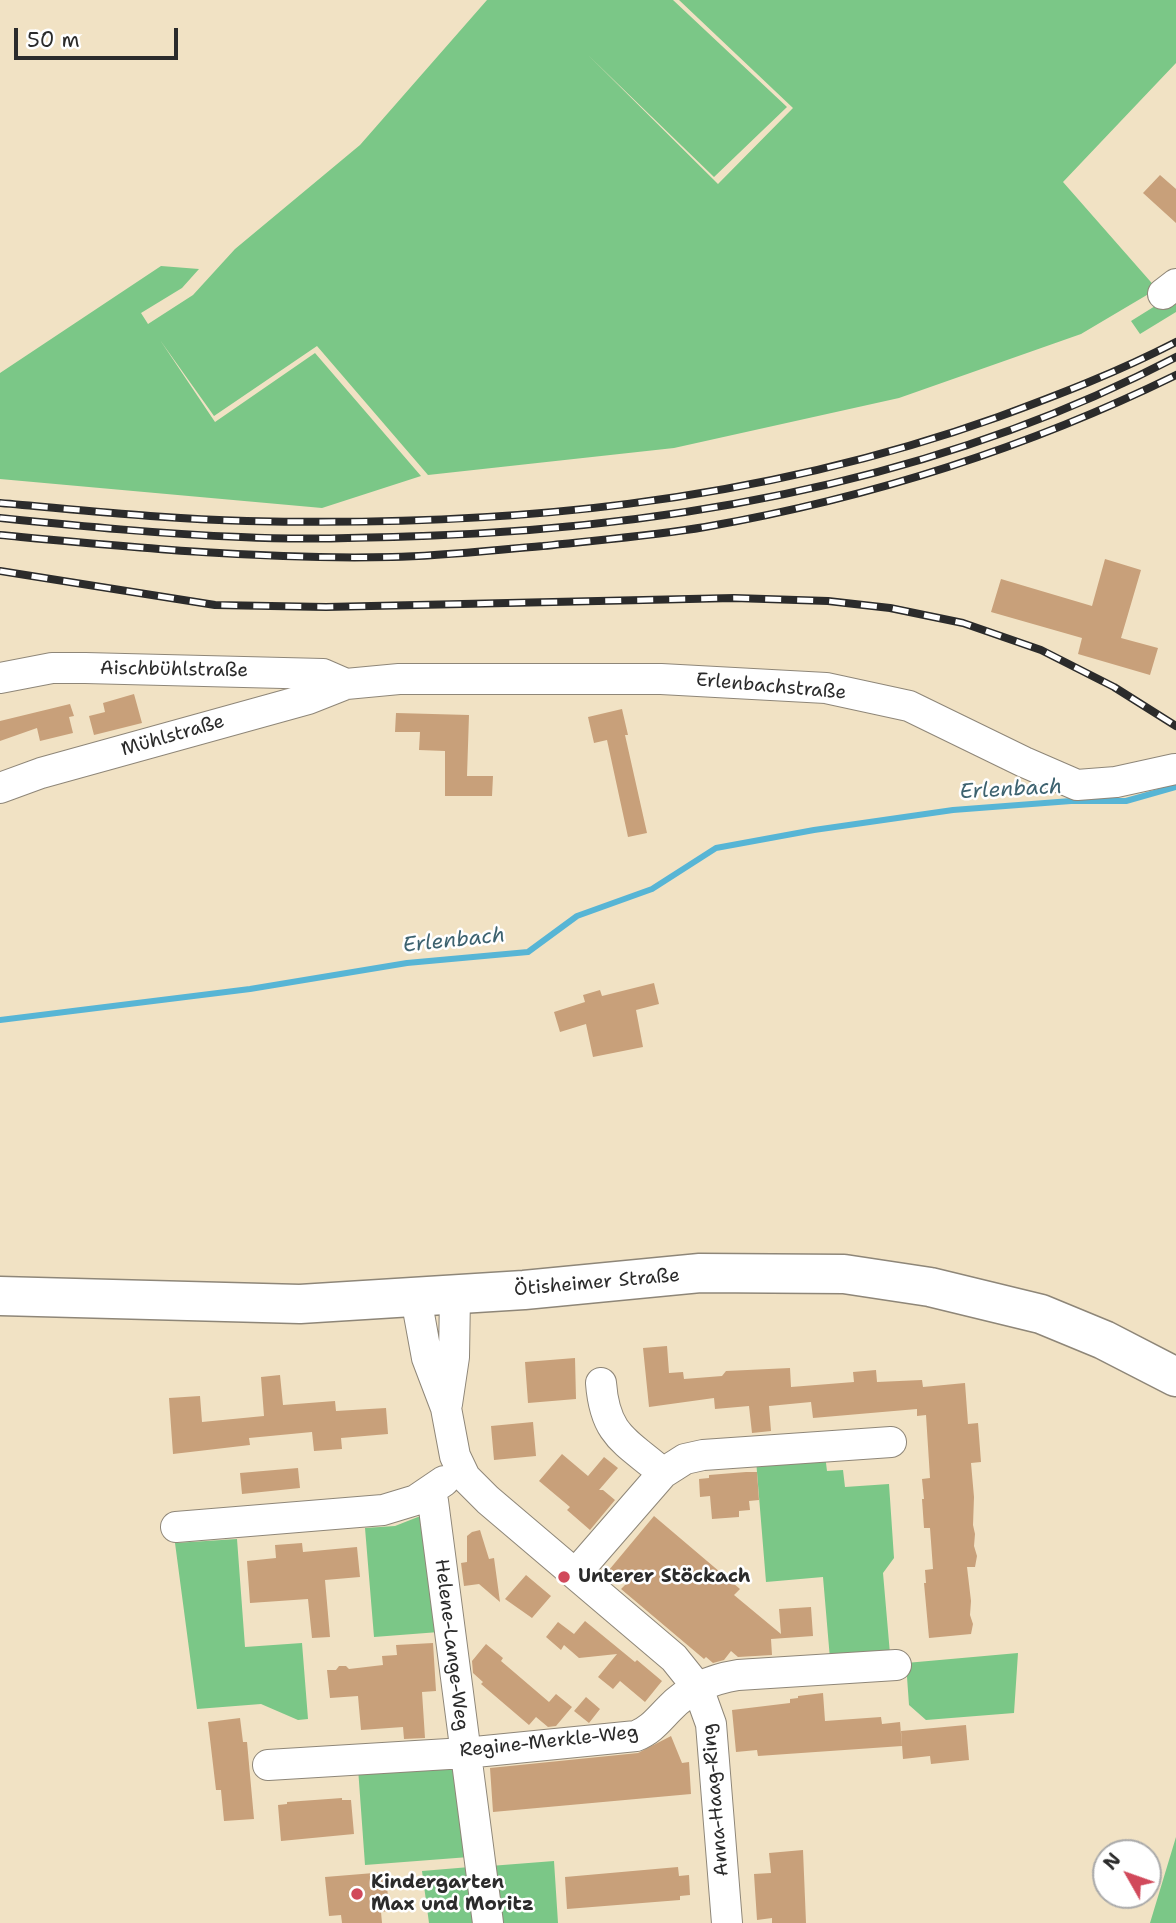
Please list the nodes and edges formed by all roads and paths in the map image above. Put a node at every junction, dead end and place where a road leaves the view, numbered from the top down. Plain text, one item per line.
1 (0, 678) edge
2 (346, 684) junction
3 (1175, 769) edge
4 (0, 788) edge
5 (455, 1295) junction
6 (0, 1296) edge
7 (416, 1298) junction
8 (1176, 1377) edge
9 (601, 1382) dead end
10 (446, 1408) junction
11 (891, 1442) dead end
12 (460, 1469) junction
13 (663, 1473) junction
14 (428, 1493) junction
15 (176, 1527) dead end
16 (576, 1573) junction
17 (896, 1665) dead end
18 (698, 1688) junction
19 (465, 1753) junction
20 (268, 1765) dead end
21 (488, 1923) edge
22 (727, 1923) edge

1 - 2 street, Aischbühlstraße
2 - 3 street, Erlenbachstraße
2 - 4 street, Mühlstraße
5 - 7 main road, Ötisheimer Straße
5 - 8 main road, Ötisheimer Straße
5 - 10 street, Anna-Haag-Ring
6 - 7 main road, Ötisheimer Straße
7 - 10 street, Anna-Haag-Ring
9 - 13 street
10 - 12 street, Anna-Haag-Ring
11 - 13 street
12 - 14 street
12 - 16 street, Anna-Haag-Ring
13 - 16 street
14 - 15 street
14 - 19 street, Helene-Lange-Weg
16 - 18 street, Anna-Haag-Ring
17 - 18 street, Regine-Merkle-Weg
18 - 19 street, Regine-Merkle-Weg
18 - 22 street, Anna-Haag-Ring
19 - 20 street, Regine-Merkle-Weg
19 - 21 street, Helene-Lange-Weg

